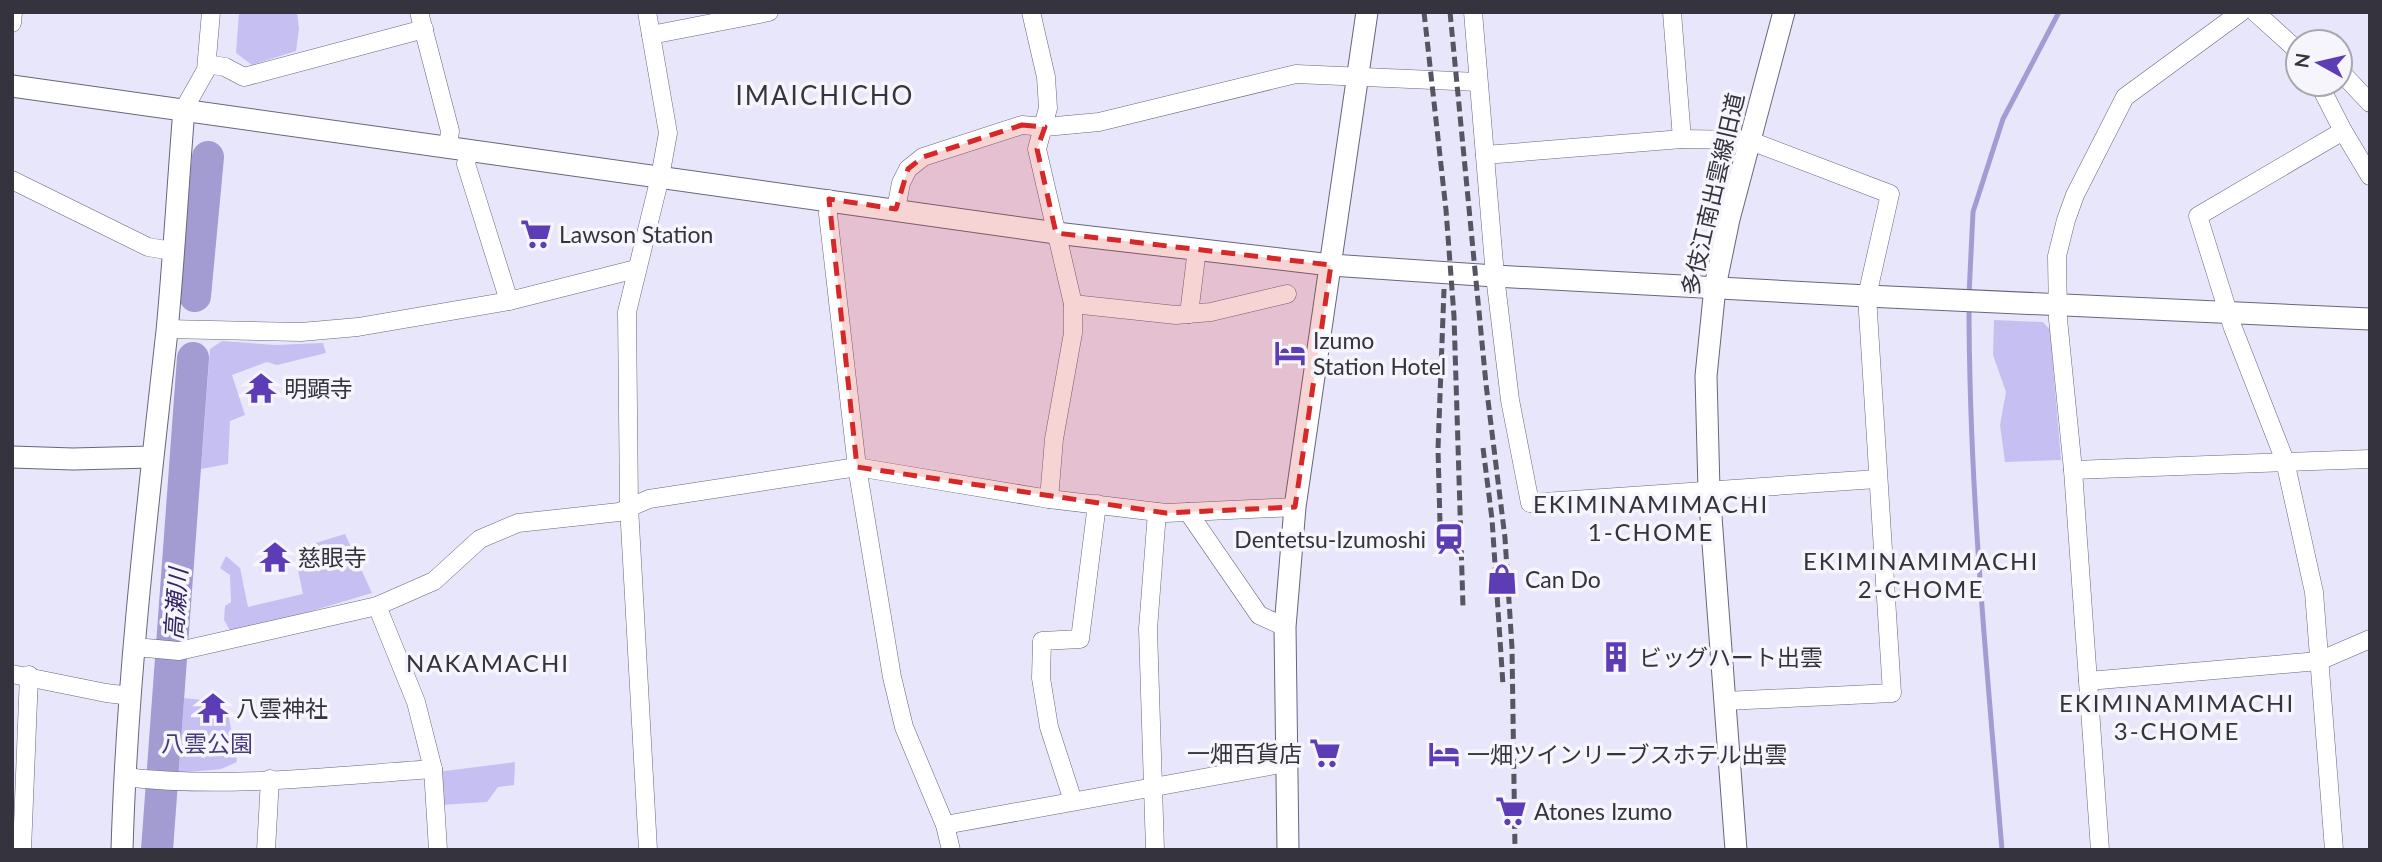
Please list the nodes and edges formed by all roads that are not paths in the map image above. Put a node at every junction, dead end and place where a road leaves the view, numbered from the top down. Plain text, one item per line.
1 (13, 12) edge
2 (211, 12) edge
3 (647, 12) edge
4 (769, 12) edge
5 (1031, 12) edge
6 (1367, 12) edge
7 (1473, 12) edge
8 (1672, 12) edge
9 (1784, 12) edge
10 (2241, 12) edge
11 (2255, 12) edge
12 (422, 21) edge
13 (12, 23) edge
14 (651, 35) junction
15 (2284, 38) edge
16 (207, 64) junction
17 (1358, 78) junction
18 (1478, 82) junction
19 (12, 86) edge
20 (2354, 86) edge
21 (2326, 98) edge
22 (2370, 103) edge
23 (184, 108) junction
24 (1045, 127) junction
25 (2343, 131) junction
26 (1682, 139) junction
27 (1748, 140) junction
28 (458, 149) junction
29 (1485, 155) junction
30 (2370, 176) edge
31 (660, 177) junction
32 (12, 180) edge
33 (829, 199) junction
34 (896, 209) junction
35 (1056, 233) junction
36 (1197, 249) junction
37 (172, 251) junction
38 (1331, 265) junction
39 (636, 269) junction
40 (1495, 276) junction
41 (1715, 287) junction
42 (1287, 294) dead end
43 (1867, 296) junction
44 (509, 300) junction
45 (2057, 303) junction
46 (1073, 304) junction
47 (2227, 311) junction
48 (1189, 314) junction
49 (2370, 319) edge
50 (167, 329) junction
51 (12, 457) edge
52 (151, 457) junction
53 (2370, 459) edge
54 (2286, 461) junction
55 (857, 467) junction
56 (2073, 470) junction
57 (1877, 479) junction
58 (1709, 490) junction
59 (1049, 499) junction
60 (1097, 504) junction
61 (629, 506) junction
62 (1295, 507) junction
63 (1157, 512) junction
64 (1188, 512) junction
65 (377, 606) junction
66 (1284, 627) junction
67 (2370, 639) edge
68 (135, 647) junction
69 (2319, 661) junction
70 (21, 675) edge
71 (2088, 681) junction
72 (131, 696) junction
73 (1725, 701) junction
74 (1286, 763) junction
75 (433, 769) junction
76 (124, 777) junction
77 (270, 779) junction
78 (1153, 787) junction
79 (1073, 801) junction
80 (945, 825) junction
81 (22, 850) edge
82 (122, 850) edge
83 (266, 850) edge
84 (438, 850) edge
85 (648, 850) edge
86 (951, 850) edge
87 (1155, 850) edge
88 (1288, 850) edge
89 (1736, 850) edge
90 (2100, 850) edge
91 (2334, 850) edge

1 - 13 street
2 - 16 street
3 - 14 street
4 - 14 street
5 - 24 street
6 - 17 street
7 - 18 street
8 - 26 street
9 - 27 street, 多伎江南出雲線旧道
10 - 45 street
11 - 15 street
12 - 16 street
12 - 28 street
14 - 31 street
16 - 23 street
17 - 18 street
17 - 24 street
17 - 38 street
18 - 29 street
19 - 23 street
20 - 22 street
21 - 25 street
23 - 28 street
23 - 37 street
24 - 34 street
24 - 35 street
25 - 30 street
25 - 47 street
26 - 27 street
26 - 29 street
27 - 41 street, 多伎江南出雲線旧道
27 - 43 street
28 - 31 street
28 - 44 street
29 - 40 street
31 - 33 street
31 - 39 street
32 - 37 street
33 - 34 street
33 - 55 street
34 - 35 street
35 - 36 street
35 - 46 street
36 - 38 street
36 - 48 street
37 - 50 street
38 - 40 street
38 - 62 street
39 - 44 street
39 - 61 street
40 - 41 street
40 - 58 street
41 - 43 street
41 - 58 street, 多伎江南出雲線旧道
42 - 48 street
43 - 45 street
43 - 57 street
44 - 50 street
45 - 47 street
45 - 56 street
46 - 48 street
46 - 59 street
47 - 49 street
47 - 54 street
50 - 52 street
51 - 52 street
52 - 68 street
53 - 54 street
54 - 56 street
54 - 69 street
55 - 59 street
55 - 61 street
55 - 80 street
56 - 71 street
57 - 58 street
57 - 73 street
58 - 73 street, 多伎江南出雲線旧道
59 - 60 street
60 - 63 street
60 - 79 street
61 - 65 street
61 - 85 street
62 - 64 street
62 - 66 street
63 - 64 street
63 - 78 street
64 - 66 street
65 - 68 street
65 - 75 street
66 - 74 street
67 - 69 street
68 - 72 street
69 - 71 street
69 - 91 street
70 - 72 street
70 - 81 street
71 - 90 street
72 - 76 street
73 - 89 street, 多伎江南出雲線旧道
74 - 78 street
74 - 88 street
75 - 77 street
75 - 84 street
76 - 77 street
76 - 82 street
77 - 83 street
78 - 79 street
78 - 87 street
79 - 80 street
80 - 86 street

